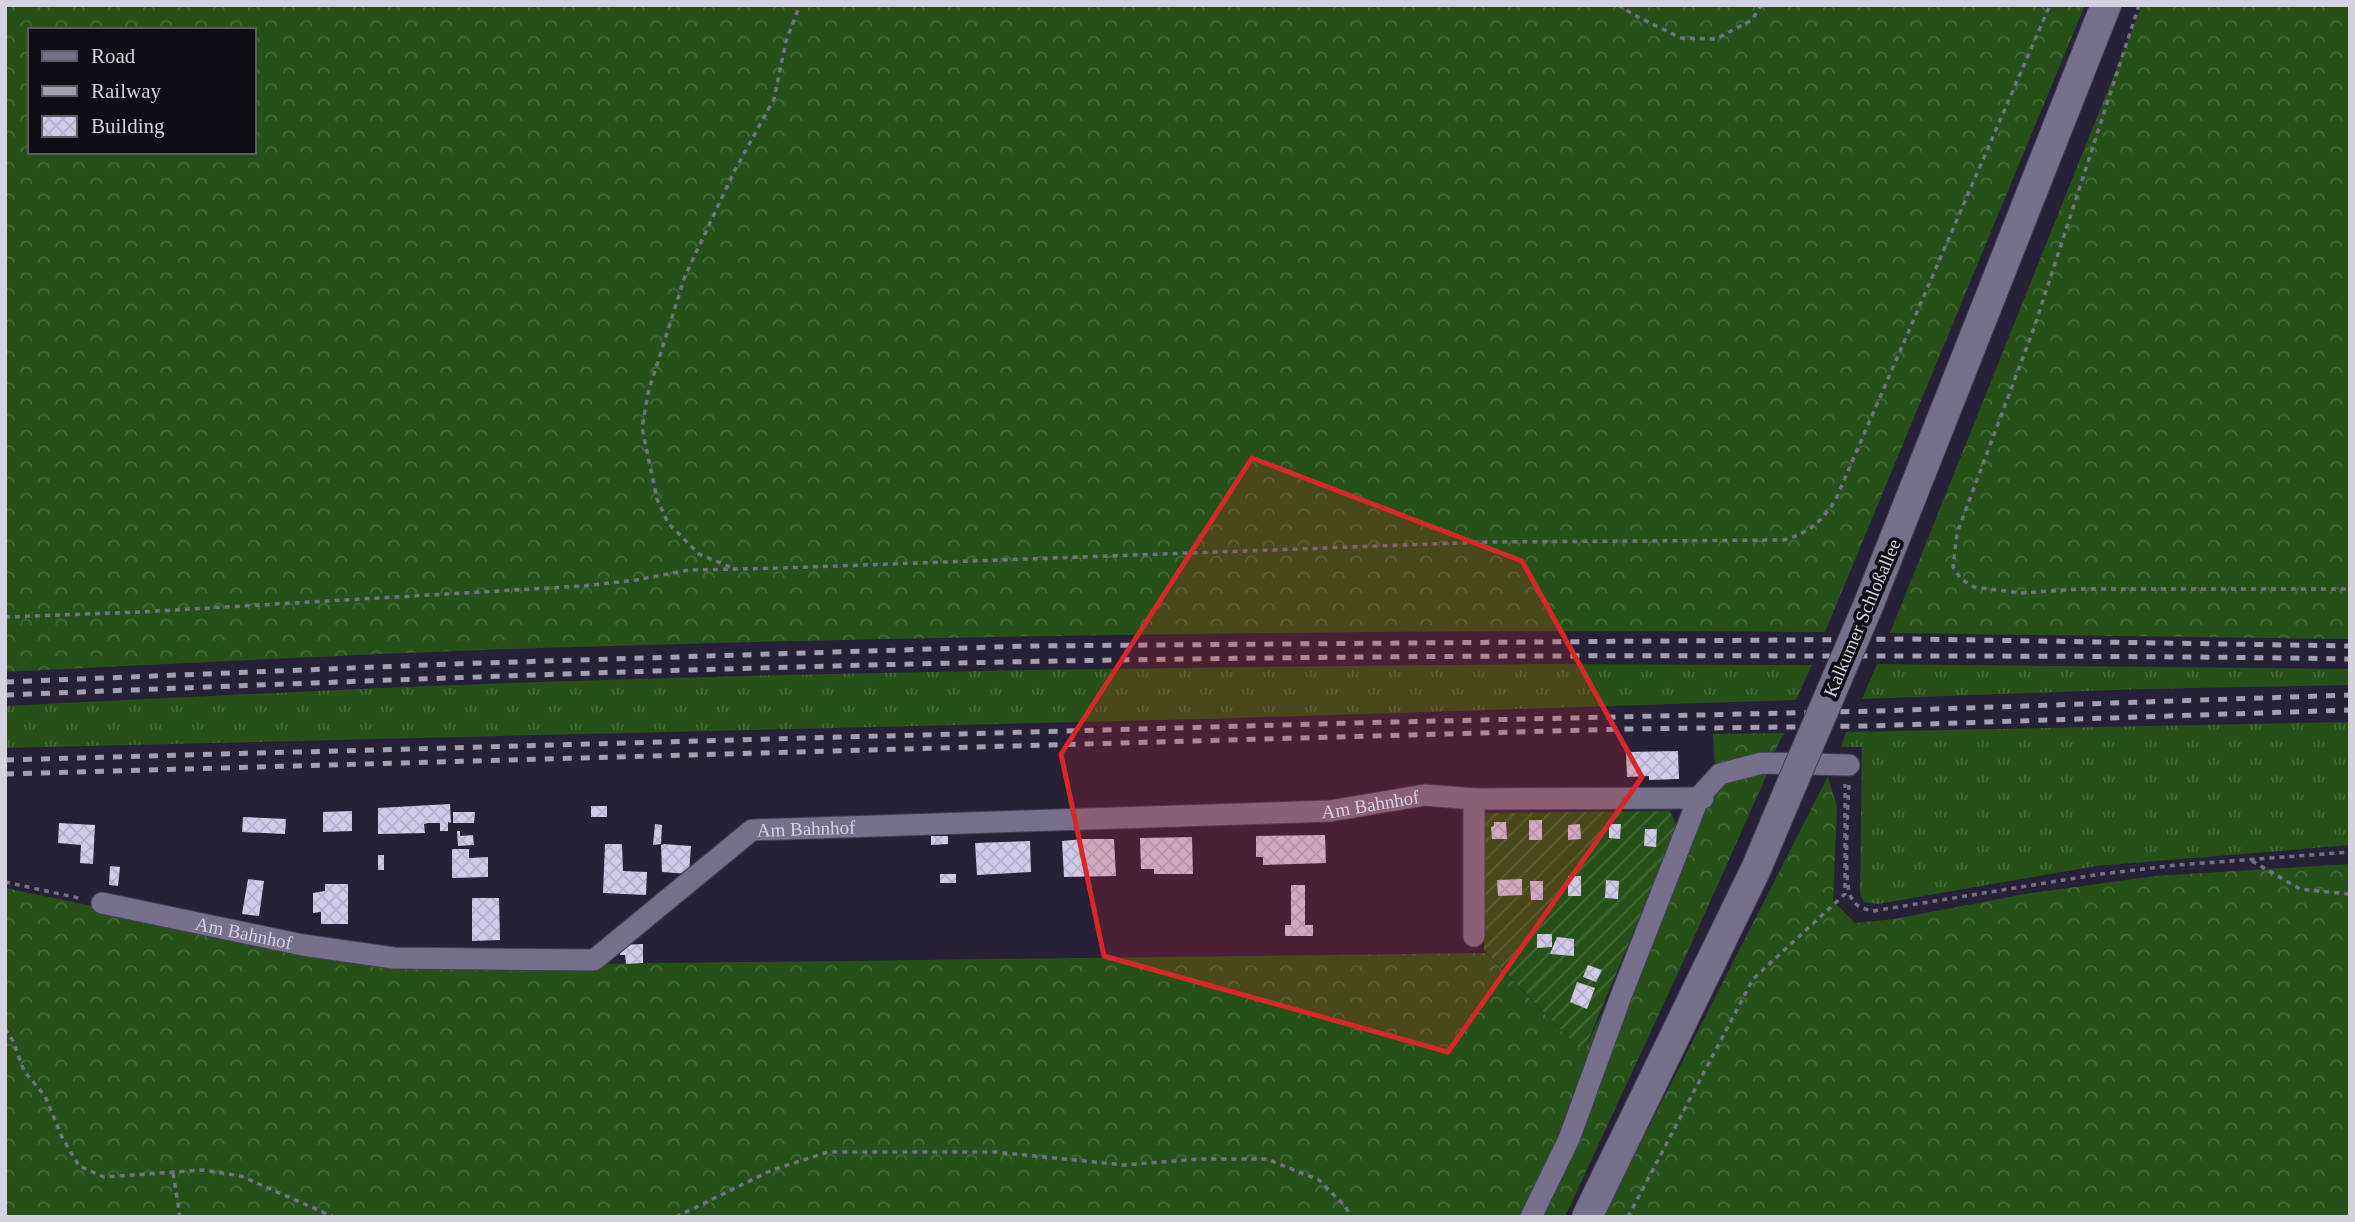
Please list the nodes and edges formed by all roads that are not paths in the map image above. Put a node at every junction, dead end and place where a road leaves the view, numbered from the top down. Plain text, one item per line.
1 (2106, 5) edge
2 (1847, 775) road end
3 (1701, 798) junction
4 (1474, 799) junction
5 (102, 904) road end
6 (1474, 936) dead end
7 (1531, 1217) edge
8 (1587, 1217) edge

1 - 8 main road, Kalkumer Schloßallee, bridge
2 - 3 street
3 - 4 street, Am Bahnhof
3 - 7 street
4 - 5 street, Am Bahnhof
4 - 6 street

